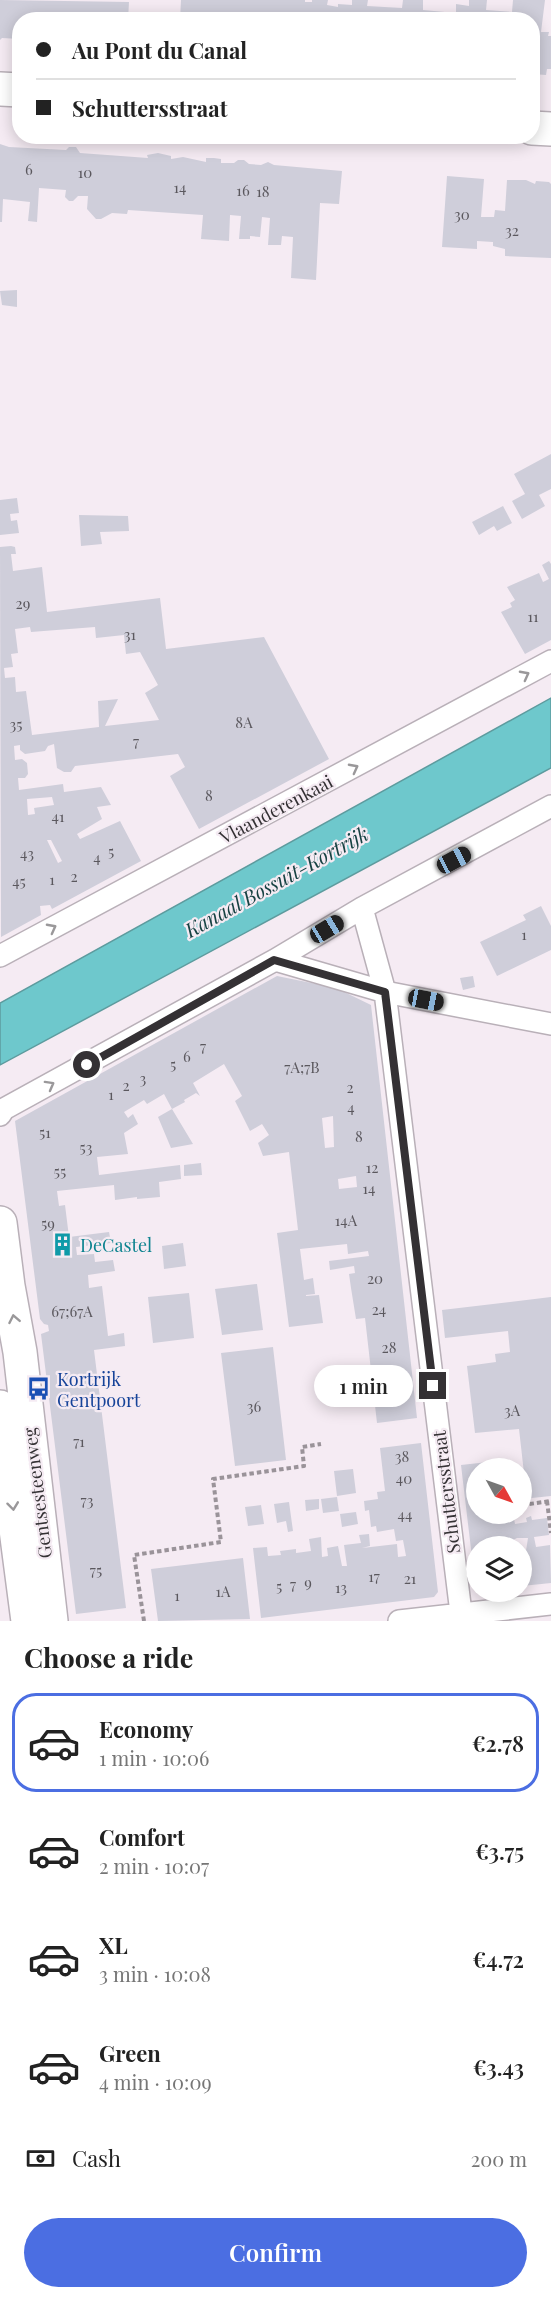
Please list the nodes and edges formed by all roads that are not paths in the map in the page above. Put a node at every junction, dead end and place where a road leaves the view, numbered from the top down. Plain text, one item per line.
1 (551, 662) edge
2 (551, 806) edge
3 (362, 908) junction
4 (0, 956) edge
5 (274, 960) junction
6 (385, 992) junction
7 (551, 1024) edge
8 (0, 1115) edge
9 (0, 1223) edge
10 (0, 1407) edge
11 (551, 1604) edge
12 (460, 1613) junction
13 (28, 1621) edge
14 (51, 1621) edge
15 (399, 1621) edge

4 -> 1 street, Vlaanderenkaai
2 - 3 street
3 - 5 street
3 - 6 street, Schuttersstraat
5 - 6 street
8 -> 5 street
6 - 7 street
6 - 12 street, Schuttersstraat
14 -> 9 main road, Gentsesteenweg
10 -> 13 main road, Gentsesteenweg
11 - 12 street
12 - 15 street

